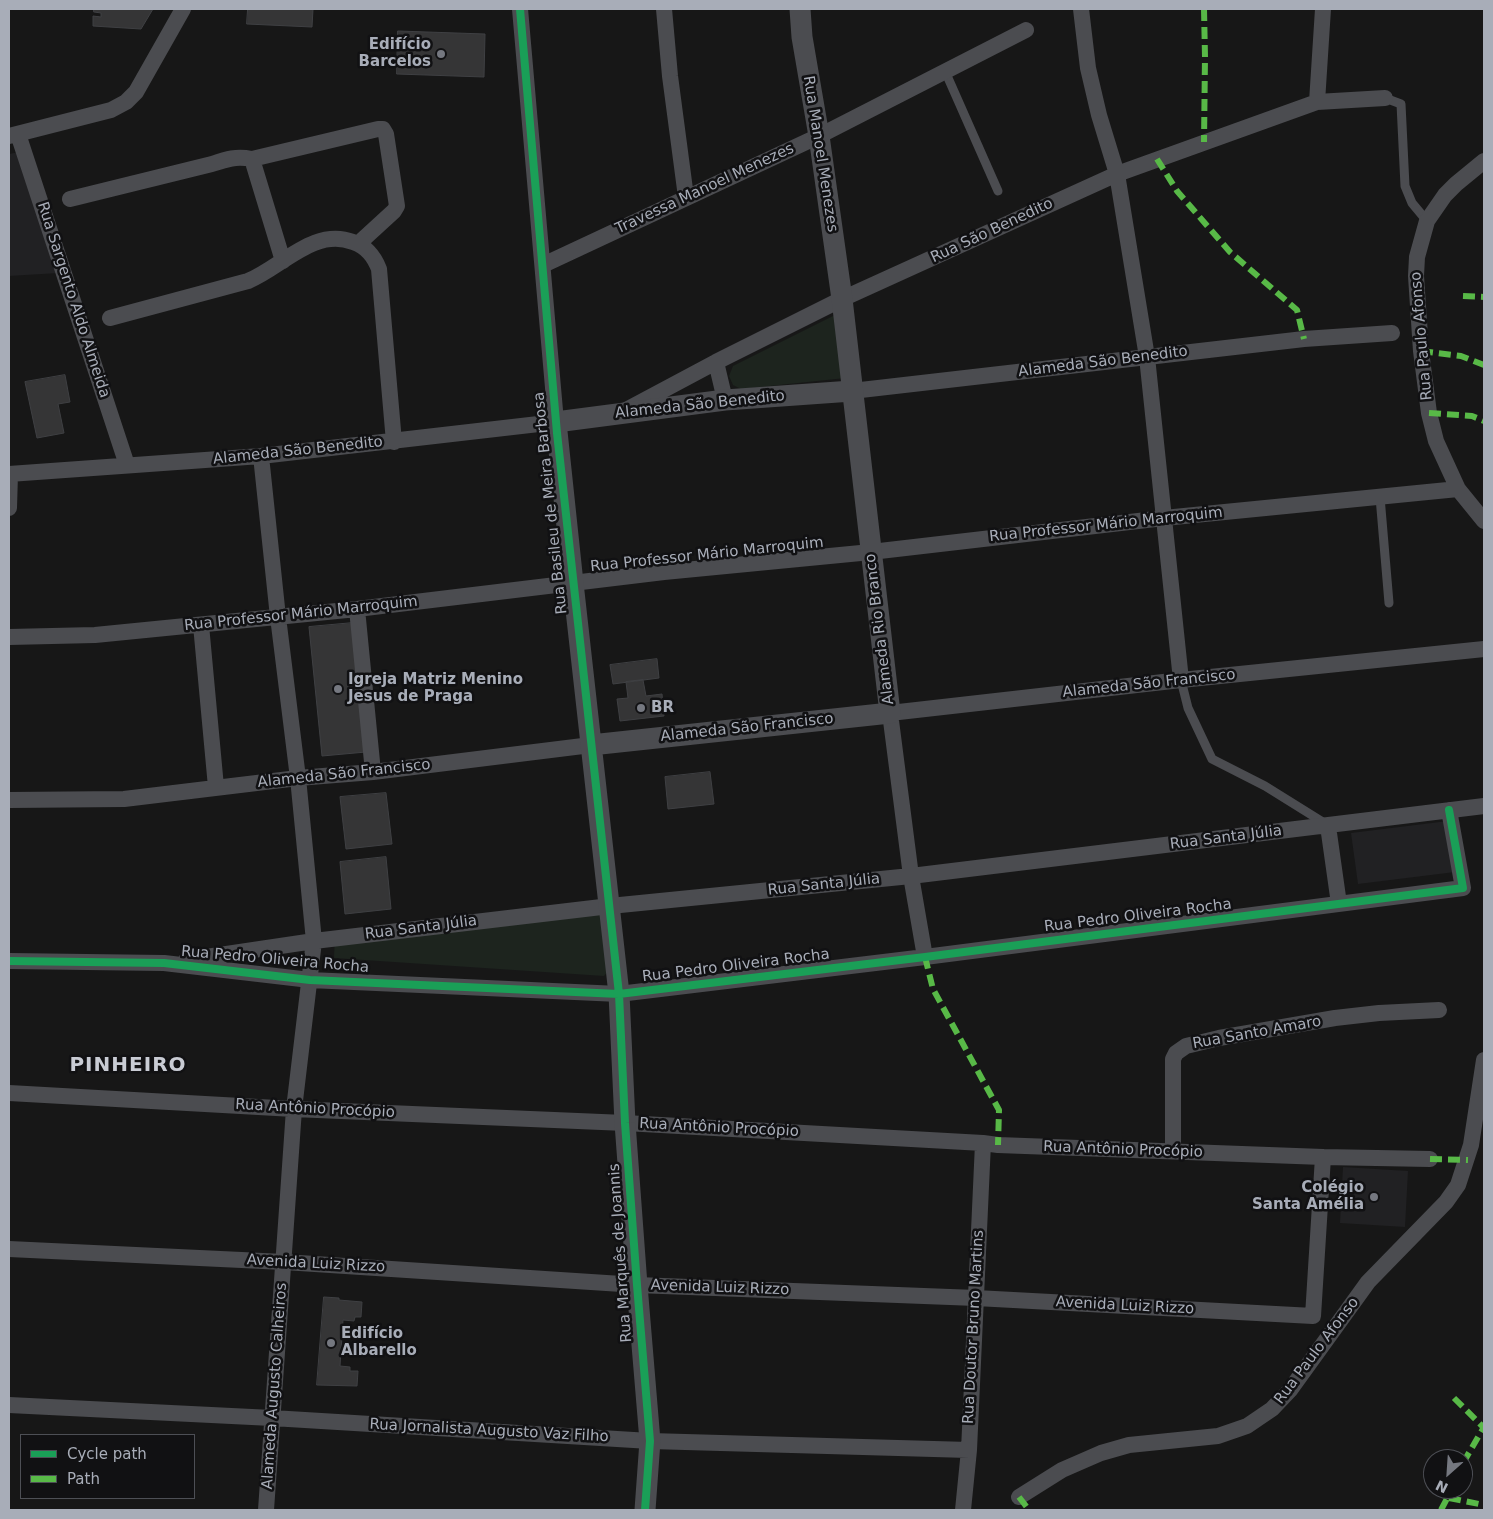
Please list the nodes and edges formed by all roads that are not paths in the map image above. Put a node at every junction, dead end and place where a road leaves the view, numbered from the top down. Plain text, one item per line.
1 (183, 9) edge
2 (520, 9) edge
3 (664, 9) edge
4 (800, 9) edge
5 (1081, 9) edge
6 (1323, 9) edge
7 (1026, 30) dead end
8 (945, 71) junction
9 (1384, 98) joint
10 (1317, 102) junction
11 (13, 135) edge
12 (819, 136) junction
13 (252, 159) junction
14 (1484, 161) edge
15 (1117, 174) junction
16 (998, 191) dead end
17 (686, 197) junction
18 (70, 199) dead end
19 (1427, 220) junction
20 (358, 244) junction
21 (283, 261) junction
22 (543, 265) junction
23 (842, 300) junction
24 (110, 318) dead end
25 (1392, 333) dead end
26 (1147, 357) junction
27 (716, 362) junction
28 (852, 391) junction
29 (725, 400) junction
30 (618, 414) junction
31 (556, 422) junction
32 (394, 442) junction
33 (261, 456) junction
34 (127, 465) junction
35 (9, 474) edge
36 (1458, 489) junction
37 (1380, 497) junction
38 (9, 508) edge
39 (1164, 518) junction
40 (1484, 521) edge
41 (871, 552) junction
42 (573, 583) junction
43 (1389, 603) dead end
44 (358, 609) junction
45 (278, 617) junction
46 (201, 625) junction
47 (9, 637) edge
48 (1484, 649) edge
49 (1181, 680) junction
50 (890, 713) junction
51 (591, 745) junction
52 (373, 772) junction
53 (298, 778) junction
54 (216, 788) junction
55 (9, 800) edge
56 (1484, 806) edge
57 (1449, 810) junction
58 (1328, 826) junction
59 (911, 876) junction
60 (1339, 904) junction
61 (610, 906) junction
62 (314, 941) junction
63 (925, 957) junction
64 (9, 961) edge
65 (164, 963) junction
66 (310, 980) junction
67 (619, 994) junction
68 (1439, 1010) dead end
69 (1484, 1060) edge
70 (9, 1092) edge
71 (294, 1109) junction
72 (625, 1123) junction
73 (983, 1143) junction
74 (1173, 1151) junction
75 (1323, 1157) junction
76 (1430, 1159) dead end
77 (9, 1249) edge
78 (284, 1262) junction
79 (637, 1285) junction
80 (976, 1298) junction
81 (9, 1405) edge
82 (272, 1418) junction
83 (650, 1441) junction
84 (969, 1450) junction
85 (1019, 1497) dead end
86 (266, 1510) edge
87 (645, 1510) edge
88 (963, 1510) edge

1 - 11 street
2 - 22 street, Rua Basileu de Meira Barbosa
3 - 17 street
4 - 12 street, Rua Manoel Menezes
5 - 15 street
6 - 10 street
7 - 8 street, Travessa Manoel Menezes
8 - 12 street, Travessa Manoel Menezes
8 - 16 lane
9 - 10 street, Rua São Benedito
9 - 19 lane
10 - 15 street, Rua São Benedito
11 - 34 street, Rua Sargento Aldo Almeida
12 - 17 street, Travessa Manoel Menezes
12 - 23 street, Rua Manoel Menezes
13 - 18 street
13 - 20 street
13 - 21 street
14 - 19 street, Rua Paulo Afonso
15 - 23 street, Rua São Benedito
15 - 26 street
17 - 22 street, Travessa Manoel Menezes
19 - 36 street, Rua Paulo Afonso
20 - 21 street
20 - 32 street
21 - 24 street
22 - 31 street, Rua Basileu de Meira Barbosa
23 - 27 street, Rua São Benedito
23 - 28 street, Alameda Rio Branco
25 - 26 street, Alameda São Benedito
26 - 28 street, Alameda São Benedito
26 - 39 street
27 - 29 street
27 - 30 street, Rua São Benedito
28 - 29 street, Alameda São Benedito
28 - 41 street, Alameda Rio Branco
29 - 30 street, Alameda São Benedito
30 - 31 street, Alameda São Benedito
31 - 32 street, Alameda São Benedito
31 - 42 street, Rua Basileu de Meira Barbosa
32 - 33 street, Alameda São Benedito
33 - 34 street, Alameda São Benedito
33 - 45 street, Alameda Augusto Calheiros
34 - 35 street, Alameda São Benedito
35 - 38 street
36 - 37 street, Rua Professor Mário Marroquim
36 - 40 street, Rua Paulo Afonso
37 - 39 street, Rua Professor Mário Marroquim
37 - 43 lane
39 - 41 street, Rua Professor Mário Marroquim
39 - 49 street
41 - 42 street, Rua Professor Mário Marroquim
41 - 50 street, Alameda Rio Branco
42 - 44 street, Rua Professor Mário Marroquim
42 - 51 street, Rua Basileu de Meira Barbosa
44 - 45 street, Rua Professor Mário Marroquim
44 - 52 street
45 - 46 street, Rua Professor Mário Marroquim
45 - 53 street, Alameda Augusto Calheiros
46 - 47 street, Rua Professor Mário Marroquim
46 - 54 street
48 - 49 street, Alameda São Francisco
49 - 50 street, Alameda São Francisco
49 - 58 lane
50 - 51 street, Alameda São Francisco
50 - 59 street, Alameda Rio Branco
51 - 52 street, Alameda São Francisco
51 - 61 street, Rua Basileu de Meira Barbosa
52 - 53 street, Alameda São Francisco
53 - 54 street, Alameda São Francisco
53 - 62 street, Alameda Augusto Calheiros
54 - 55 street, Alameda São Francisco
56 - 57 street, Rua Santa Júlia
57 - 58 street, Rua Santa Júlia
57 - 60 street, Rua Pedro Oliveira Rocha
58 - 59 street, Rua Santa Júlia
58 - 60 street
59 - 61 street, Rua Santa Júlia
59 - 63 street, Alameda Rio Branco
60 - 63 street, Rua Pedro Oliveira Rocha
61 - 62 street, Rua Santa Júlia
61 - 67 street, Rua Basileu de Meira Barbosa
62 - 65 street, Rua Santa Júlia
62 - 66 street, Alameda Augusto Calheiros
63 - 67 street, Rua Pedro Oliveira Rocha
64 - 65 street, Rua Pedro Oliveira Rocha
65 - 66 street, Rua Pedro Oliveira Rocha
66 - 67 street, Rua Pedro Oliveira Rocha
66 - 71 street, Alameda Augusto Calheiros
67 - 72 street, Rua Marquês de Joannis
68 - 74 street, Rua Santo Amaro
69 - 85 street, Rua Paulo Afonso
70 - 71 street, Rua Antônio Procópio
71 - 72 street, Rua Antônio Procópio
71 - 78 street, Alameda Augusto Calheiros
72 - 73 street, Rua Antônio Procópio
72 - 79 street, Rua Marquês de Joannis
73 - 74 street, Rua Antônio Procópio
73 - 80 street, Rua Doutor Bruno Martins
74 - 75 street, Rua Antônio Procópio
75 - 76 street, Rua Antônio Procópio
75 - 80 street, Avenida Luiz Rizzo
77 - 78 street, Avenida Luiz Rizzo
78 - 79 street, Avenida Luiz Rizzo
78 - 82 street, Alameda Augusto Calheiros
79 - 80 street, Avenida Luiz Rizzo
79 - 83 street, Rua Marquês de Joannis
80 - 84 street, Rua Doutor Bruno Martins
81 - 82 street, Rua Jornalista Augusto Vaz Filho
82 - 83 street, Rua Jornalista Augusto Vaz Filho
82 - 86 street, Alameda Augusto Calheiros
83 - 84 street, Rua Jornalista Augusto Vaz Filho
83 - 87 street, Rua Marquês de Joannis
84 - 88 street, Rua Doutor Bruno Martins

